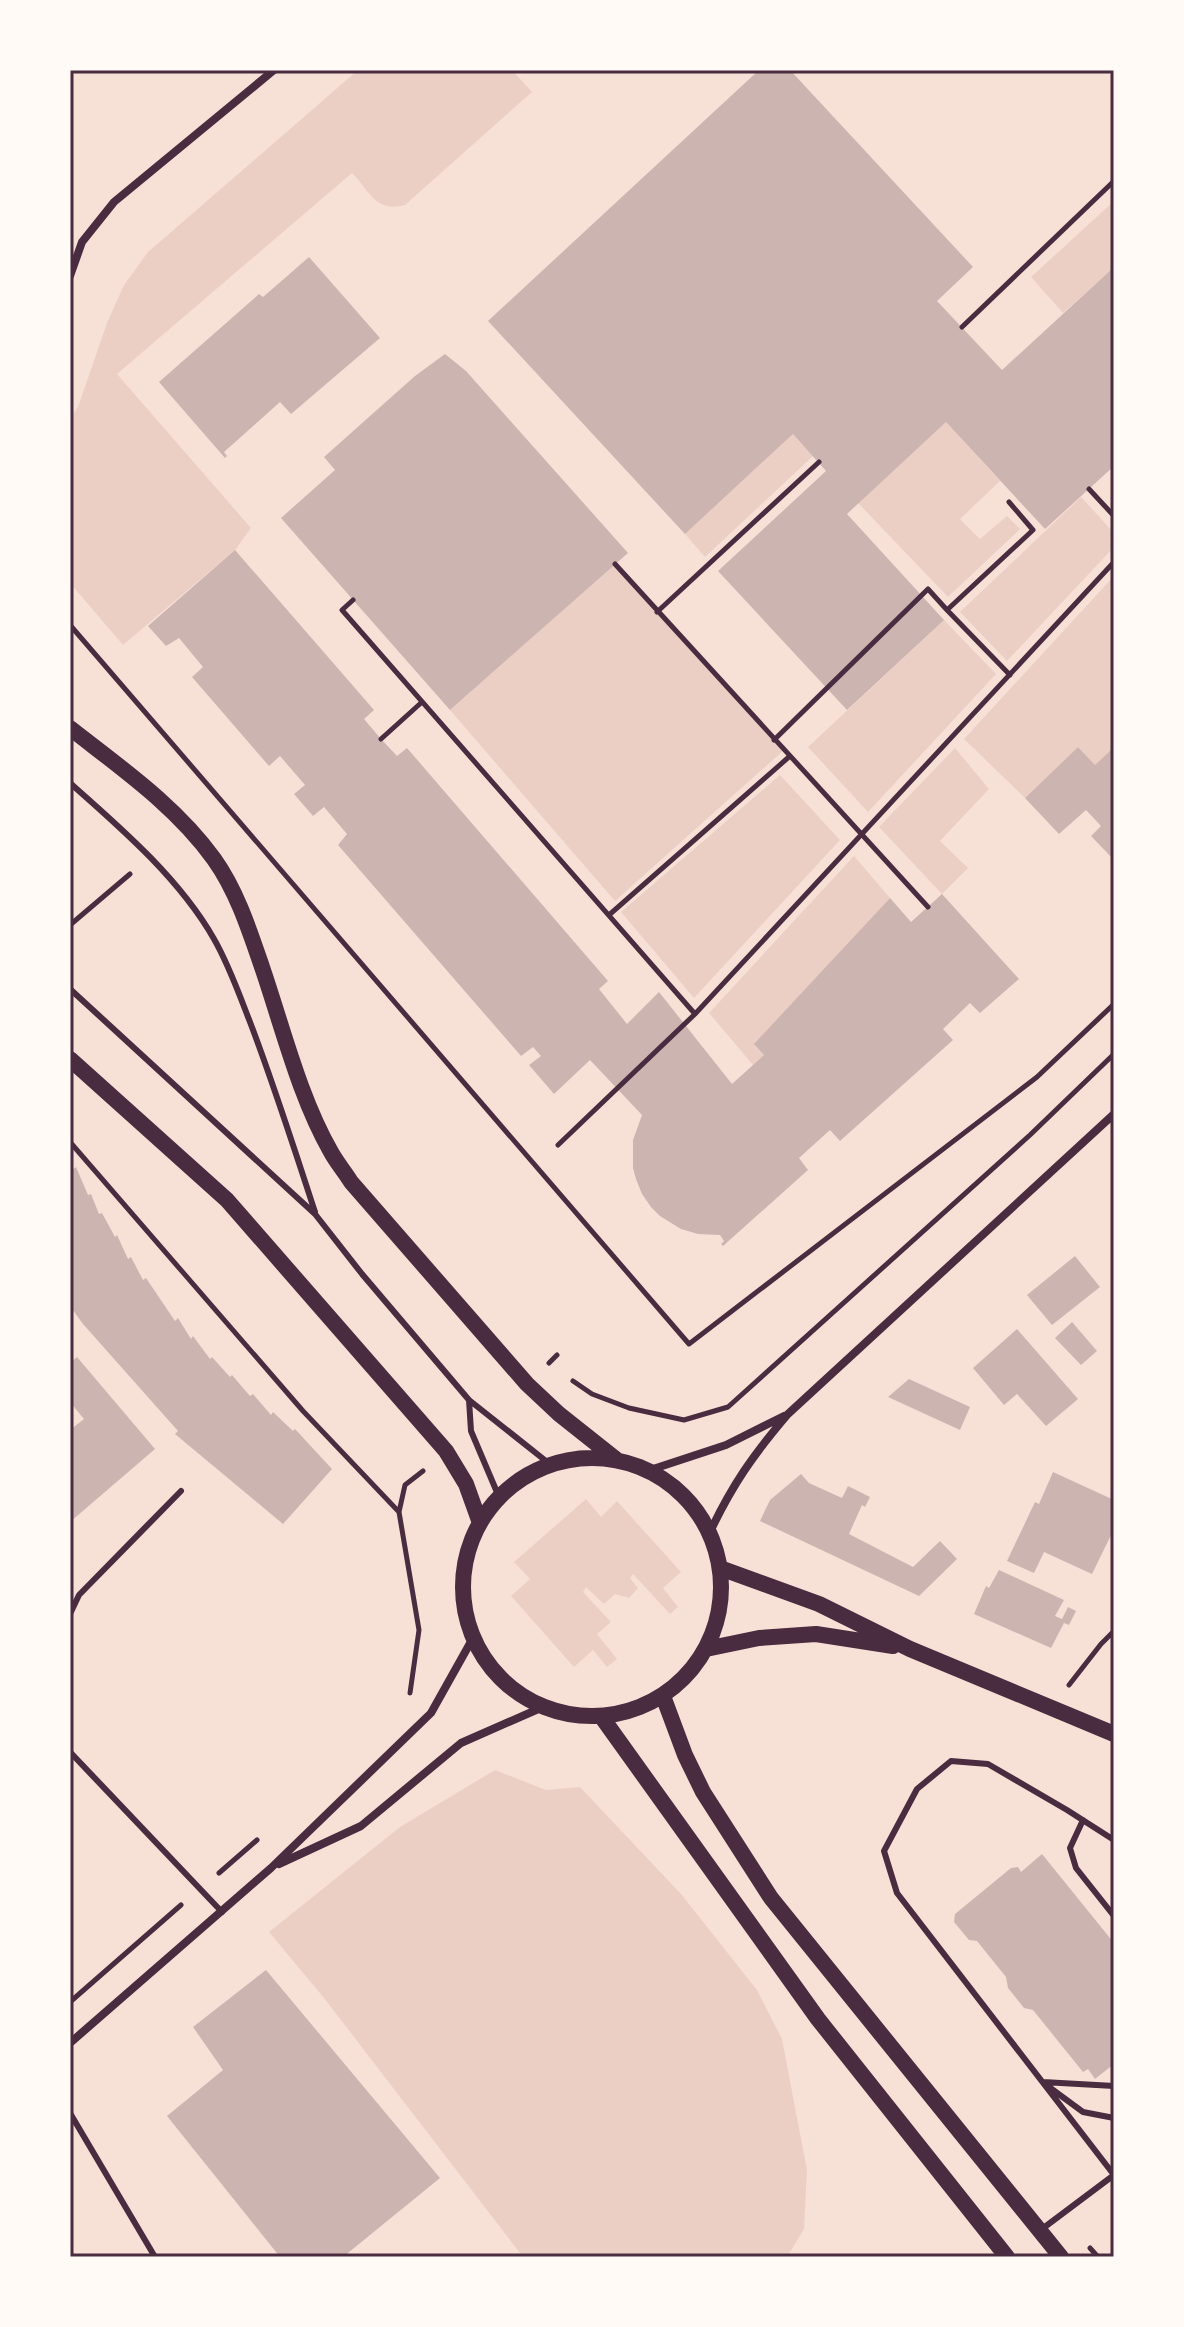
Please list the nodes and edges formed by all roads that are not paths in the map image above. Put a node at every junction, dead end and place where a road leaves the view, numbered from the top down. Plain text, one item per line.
1 (274, 70) edge
2 (70, 276) edge
3 (70, 728) edge
4 (70, 783) edge
5 (70, 989) edge
6 (70, 1059) edge
7 (1114, 1114) edge
8 (315, 1214) junction
9 (469, 1400) junction
10 (788, 1414) junction
11 (617, 1460) junction
12 (551, 1465) junction
13 (647, 1471) junction
14 (181, 1491) dead end
15 (499, 1497) junction
16 (480, 1523) junction
17 (709, 1534) junction
18 (720, 1568) junction
19 (70, 1614) edge
20 (473, 1638) junction
21 (706, 1649) junction
22 (910, 1649) junction
23 (663, 1696) junction
24 (543, 1707) junction
25 (601, 1716) junction
26 (1114, 1734) edge
27 (70, 1752) edge
28 (1083, 1820) junction
29 (1114, 1840) edge
30 (271, 1868) junction
31 (222, 1912) junction
32 (1114, 1916) edge
33 (70, 2043) edge
34 (1043, 2082) junction
35 (1114, 2086) edge
36 (70, 2113) edge
37 (1114, 2118) edge
38 (1114, 2175) edge
39 (1039, 2231) junction
40 (155, 2257) edge
41 (1007, 2257) edge
42 (1061, 2257) edge

1 - 2 street
3 - 11 main road
4 - 8 lane
5 - 8 lane
6 - 16 main road
7 - 10 street
8 - 9 lane
9 - 12 lane
9 - 15 lane
10 - 13 street
10 - 17 street
11 - 12 main road
11 - 13 main road
12 - 15 main road
13 - 17 main road
14 - 19 lane
15 - 16 main road
16 - 20 main road
17 - 18 main road
18 - 21 main road
18 - 22 main road
20 - 24 main road
20 - 30 street
21 - 22 main road
21 - 23 main road
22 - 26 main road
23 - 25 main road
23 - 39 main road
24 - 25 main road
24 - 30 street
25 - 41 main road
27 - 31 lane
28 - 29 lane
28 - 32 lane
28 - 34 lane
30 - 31 street
31 - 33 street
34 - 35 lane
34 - 37 lane
34 - 38 lane
36 - 40 lane
38 - 39 lane
39 - 42 main road

